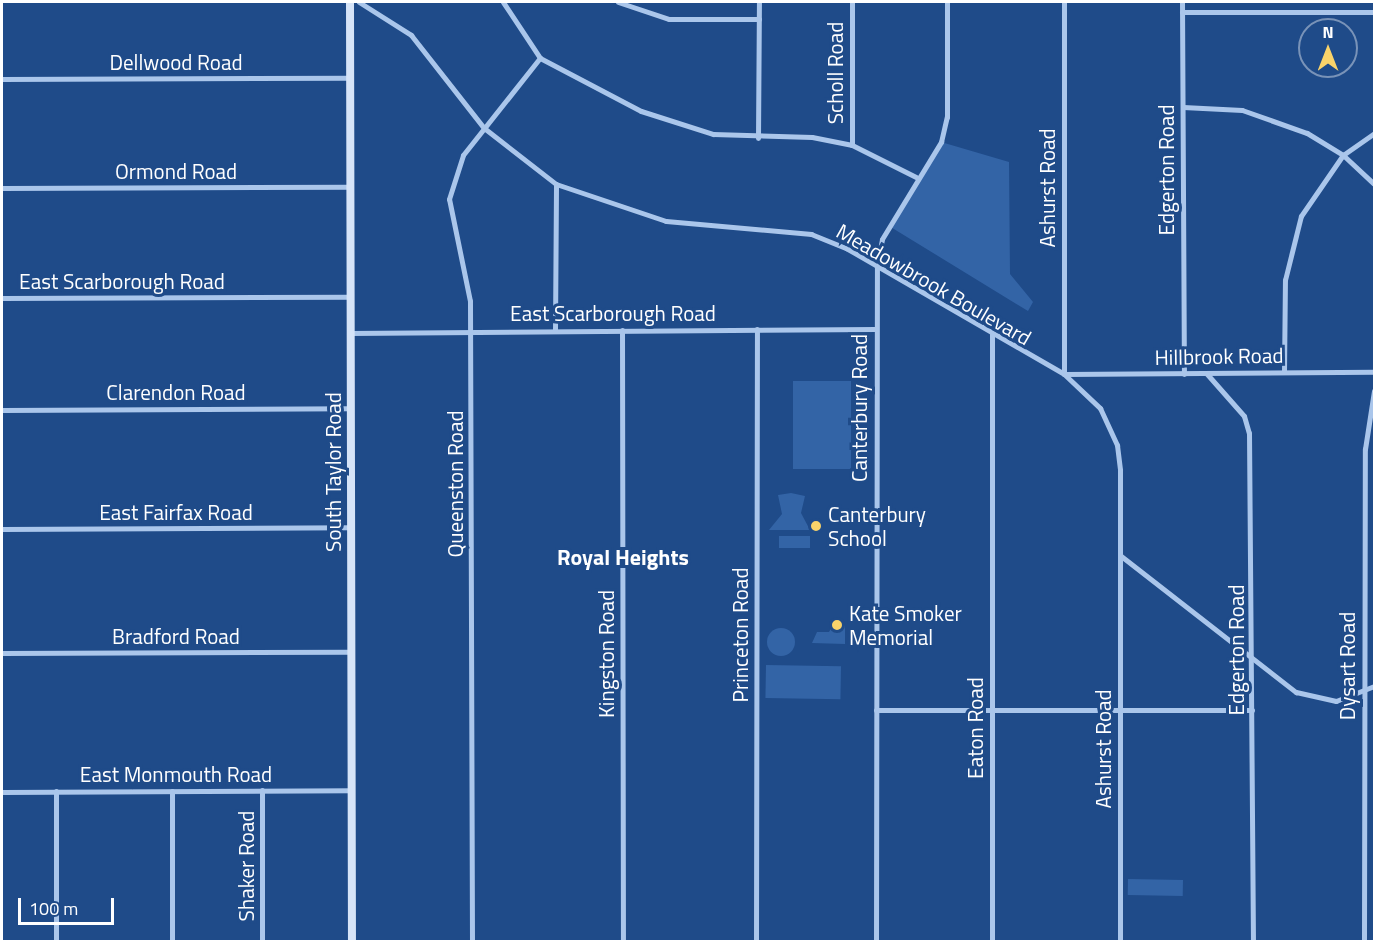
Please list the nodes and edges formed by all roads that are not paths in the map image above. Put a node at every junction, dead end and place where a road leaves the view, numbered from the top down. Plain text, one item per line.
1 (350, 2) edge
2 (359, 2) edge
3 (503, 2) edge
4 (618, 2) edge
5 (759, 2) edge
6 (852, 2) edge
7 (946, 2) edge
8 (1064, 2) edge
9 (1182, 2) edge
10 (1182, 12) junction
11 (1374, 12) edge
12 (759, 19) junction
13 (540, 58) junction
14 (350, 78) junction
15 (2, 79) edge
16 (1183, 106) junction
17 (484, 128) junction
18 (1374, 133) edge
19 (758, 138) junction
20 (852, 145) junction
21 (1343, 155) junction
22 (916, 177) junction
23 (556, 184) junction
24 (1374, 184) edge
25 (350, 187) junction
26 (2, 188) edge
27 (877, 265) junction
28 (350, 297) junction
29 (2, 298) edge
30 (757, 329) junction
31 (876, 329) junction
32 (555, 330) junction
33 (622, 330) junction
34 (471, 331) junction
35 (350, 333) junction
36 (992, 334) junction
37 (1284, 372) junction
38 (1374, 372) edge
39 (1064, 374) junction
40 (1184, 374) junction
41 (1207, 374) junction
42 (1374, 391) edge
43 (350, 408) junction
44 (2, 410) edge
45 (351, 527) junction
46 (2, 529) edge
47 (1121, 556) junction
48 (351, 651) junction
49 (2, 653) edge
50 (1253, 656) junction
51 (1374, 686) edge
52 (1364, 693) junction
53 (1120, 709) junction
54 (876, 710) junction
55 (991, 710) junction
56 (1252, 710) junction
57 (262, 790) junction
58 (351, 790) junction
59 (56, 791) junction
60 (172, 791) junction
61 (2, 792) edge
62 (56, 942) edge
63 (172, 942) edge
64 (262, 942) edge
65 (352, 942) edge
66 (472, 942) edge
67 (623, 942) edge
68 (756, 942) edge
69 (876, 942) edge
70 (992, 942) edge
71 (1120, 942) edge
72 (1253, 942) edge
73 (1364, 942) edge

1 - 14 main road, South Taylor Road
2 - 17 street, Meadowbrook Boulevard
3 - 13 street
4 - 12 street
5 - 12 street
6 - 20 street, Scholl Road
7 - 22 street, Canterbury Road
8 - 39 street, Ashurst Road
9 - 10 street, Edgerton Road
10 - 11 street
10 - 16 street, Edgerton Road
12 - 19 street
13 - 17 street, Queenston Road
13 - 19 street
14 - 15 street, Dellwood Road
14 - 25 main road, South Taylor Road
16 - 21 street
16 - 40 street, Edgerton Road
17 - 23 street, Meadowbrook Boulevard
17 - 34 street, Queenston Road
18 - 21 street
19 - 20 street
20 - 22 street
21 - 24 street
21 - 37 street
22 - 27 street, Canterbury Road
23 - 27 street, Meadowbrook Boulevard
23 - 32 street
25 - 26 street, Ormond Road
25 - 28 main road, South Taylor Road
27 - 31 street, Canterbury Road
27 - 36 street, Meadowbrook Boulevard
28 - 29 street, East Scarborough Road
28 - 35 main road, South Taylor Road
30 - 31 street, East Scarborough Road
30 - 33 street, East Scarborough Road
30 - 68 street, Princeton Road
31 - 54 street, Canterbury Road
32 - 33 street, East Scarborough Road
32 - 34 street, East Scarborough Road
33 - 67 street, Kingston Road
34 - 35 street, East Scarborough Road
34 - 66 street, Queenston Road
35 - 43 main road, South Taylor Road
36 - 39 street, Meadowbrook Boulevard
36 - 55 street, Eaton Road
37 - 38 street, Hillbrook Road
37 - 41 street, Hillbrook Road
39 - 40 street, Hillbrook Road
39 - 47 street, Meadowbrook Boulevard
40 - 41 street, Hillbrook Road
41 - 50 street, Edgerton Road
42 - 52 street, Dysart Road
43 - 44 street, Clarendon Road
43 - 45 main road, South Taylor Road
45 - 46 street, East Fairfax Road
45 - 48 main road, South Taylor Road
47 - 50 street
47 - 53 street, Ashurst Road
48 - 49 street, Bradford Road
48 - 58 main road, South Taylor Road
50 - 52 street
50 - 56 street, Edgerton Road
51 - 52 street
52 - 73 street, Dysart Road
53 - 55 street
53 - 56 street
53 - 71 street, Ashurst Road
54 - 55 street
54 - 69 street, Canterbury Road
55 - 70 street, Eaton Road
56 - 72 street, Edgerton Road
57 - 58 street, East Monmouth Road
57 - 60 street, East Monmouth Road
57 - 64 street, Shaker Road
58 - 65 main road, South Taylor Road
59 - 60 street, East Monmouth Road
59 - 61 street, East Monmouth Road
59 - 62 street
60 - 63 street

